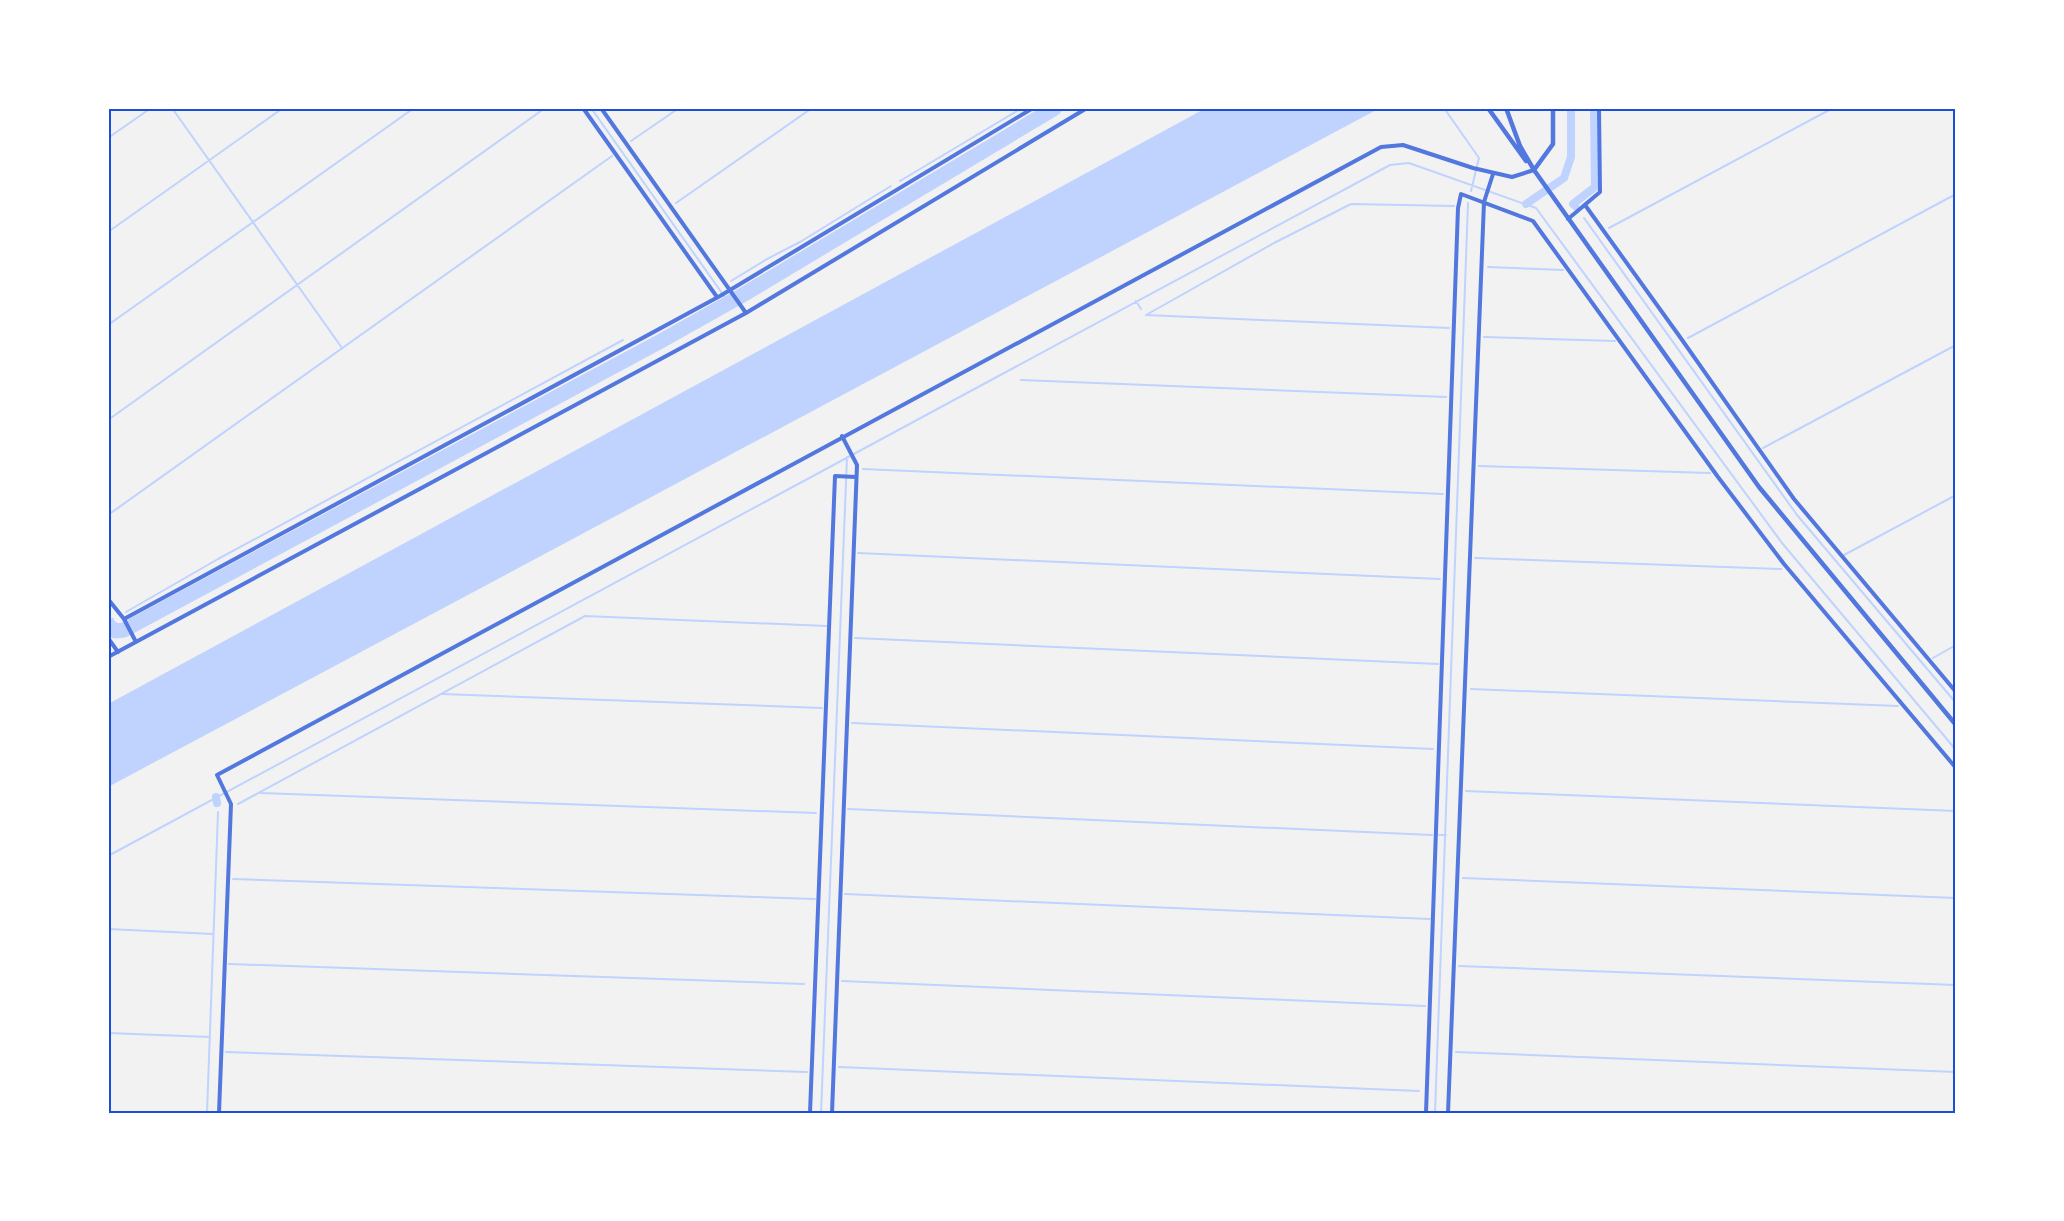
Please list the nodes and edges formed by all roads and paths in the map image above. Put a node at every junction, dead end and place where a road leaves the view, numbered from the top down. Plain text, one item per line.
1 (583, 108) edge
2 (601, 108) edge
3 (1033, 108) edge
4 (1088, 108) edge
5 (1488, 108) edge
6 (1506, 108) edge
7 (1553, 108) edge
8 (1599, 108) edge
9 (1534, 170) junction
10 (1493, 174) junction
11 (1485, 200) junction
12 (1585, 205) junction
13 (1568, 219) junction
14 (730, 289) junction
15 (719, 296) junction
16 (746, 313) junction
17 (842, 436) junction
18 (856, 477) junction
19 (108, 599) edge
20 (125, 621) junction
21 (108, 638) edge
22 (136, 642) junction
23 (118, 652) junction
24 (108, 657) edge
25 (1956, 692) edge
26 (1956, 725) edge
27 (1956, 768) edge
28 (219, 1113) edge
29 (810, 1113) edge
30 (832, 1113) edge
31 (1426, 1113) edge
32 (1448, 1113) edge

1 - 15 street
2 - 14 street
3 - 14 street
4 - 16 street
5 - 9 street
6 - 9 street
7 - 9 street
8 - 12 street
9 - 10 street
9 - 13 street
10 - 11 street
10 - 17 street
11 - 27 street
11 - 31 street
11 - 32 street
12 - 13 street
12 - 25 street
13 - 26 street
14 - 15 street
14 - 16 street
15 - 20 street
16 - 22 street
17 - 18 street
17 - 28 street
18 - 29 street
18 - 30 street
19 - 20 street
20 - 22 street
21 - 23 street
22 - 23 street
23 - 24 street

